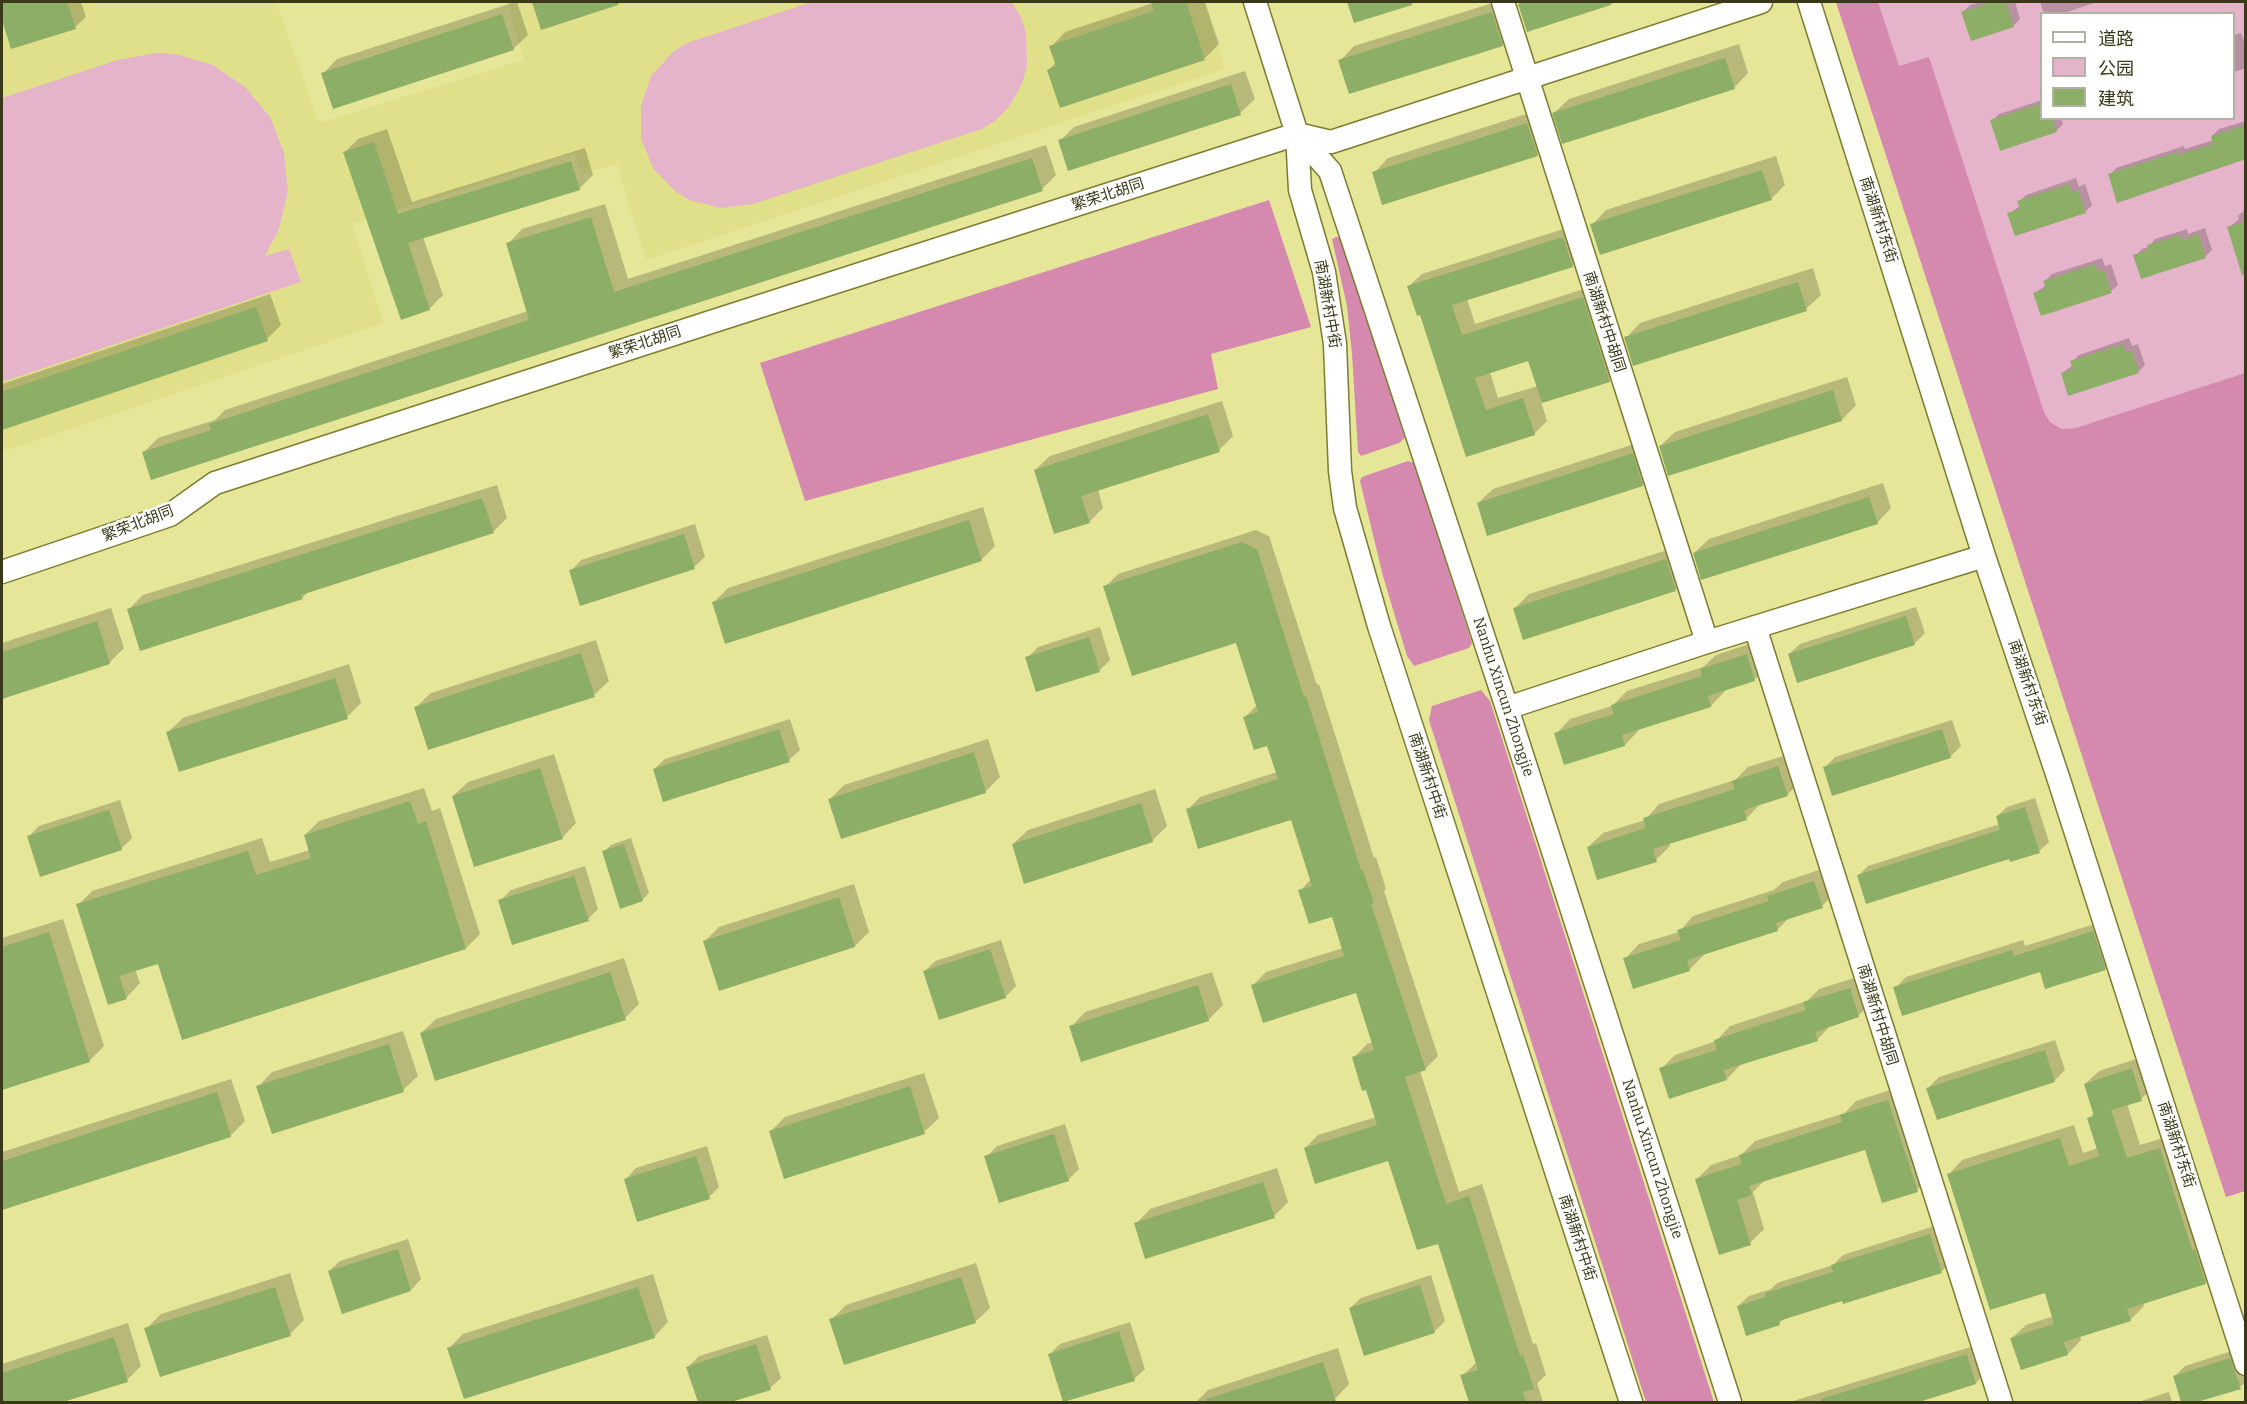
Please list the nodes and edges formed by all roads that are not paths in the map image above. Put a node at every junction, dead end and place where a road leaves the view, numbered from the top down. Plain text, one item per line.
1 (1255, 2) edge
2 (1503, 2) edge
3 (1761, 2) edge
4 (1809, 2) edge
5 (1526, 78) junction
6 (1297, 134) junction
7 (1984, 556) junction
8 (2, 572) edge
9 (1755, 627) junction
10 (1707, 642) junction
11 (1507, 708) junction
12 (2246, 1364) edge
13 (1631, 1402) edge
14 (1730, 1402) edge
15 (2001, 1402) edge

1 - 6 street, Nanhu Xincun Zhongjie
2 - 5 street, 南湖新村中胡同
3 - 5 street
4 - 7 street, 南湖新村东街
5 - 6 street
5 - 10 street, 南湖新村中胡同
6 - 8 street, 繁荣北胡同
6 - 11 street, Nanhu Xincun Zhongjie
6 - 13 street, 南湖新村中街
7 - 9 street
7 - 12 street, 南湖新村东街
9 - 10 street
9 - 15 street, 南湖新村中胡同
10 - 11 street
11 - 14 street, Nanhu Xincun Zhongjie

